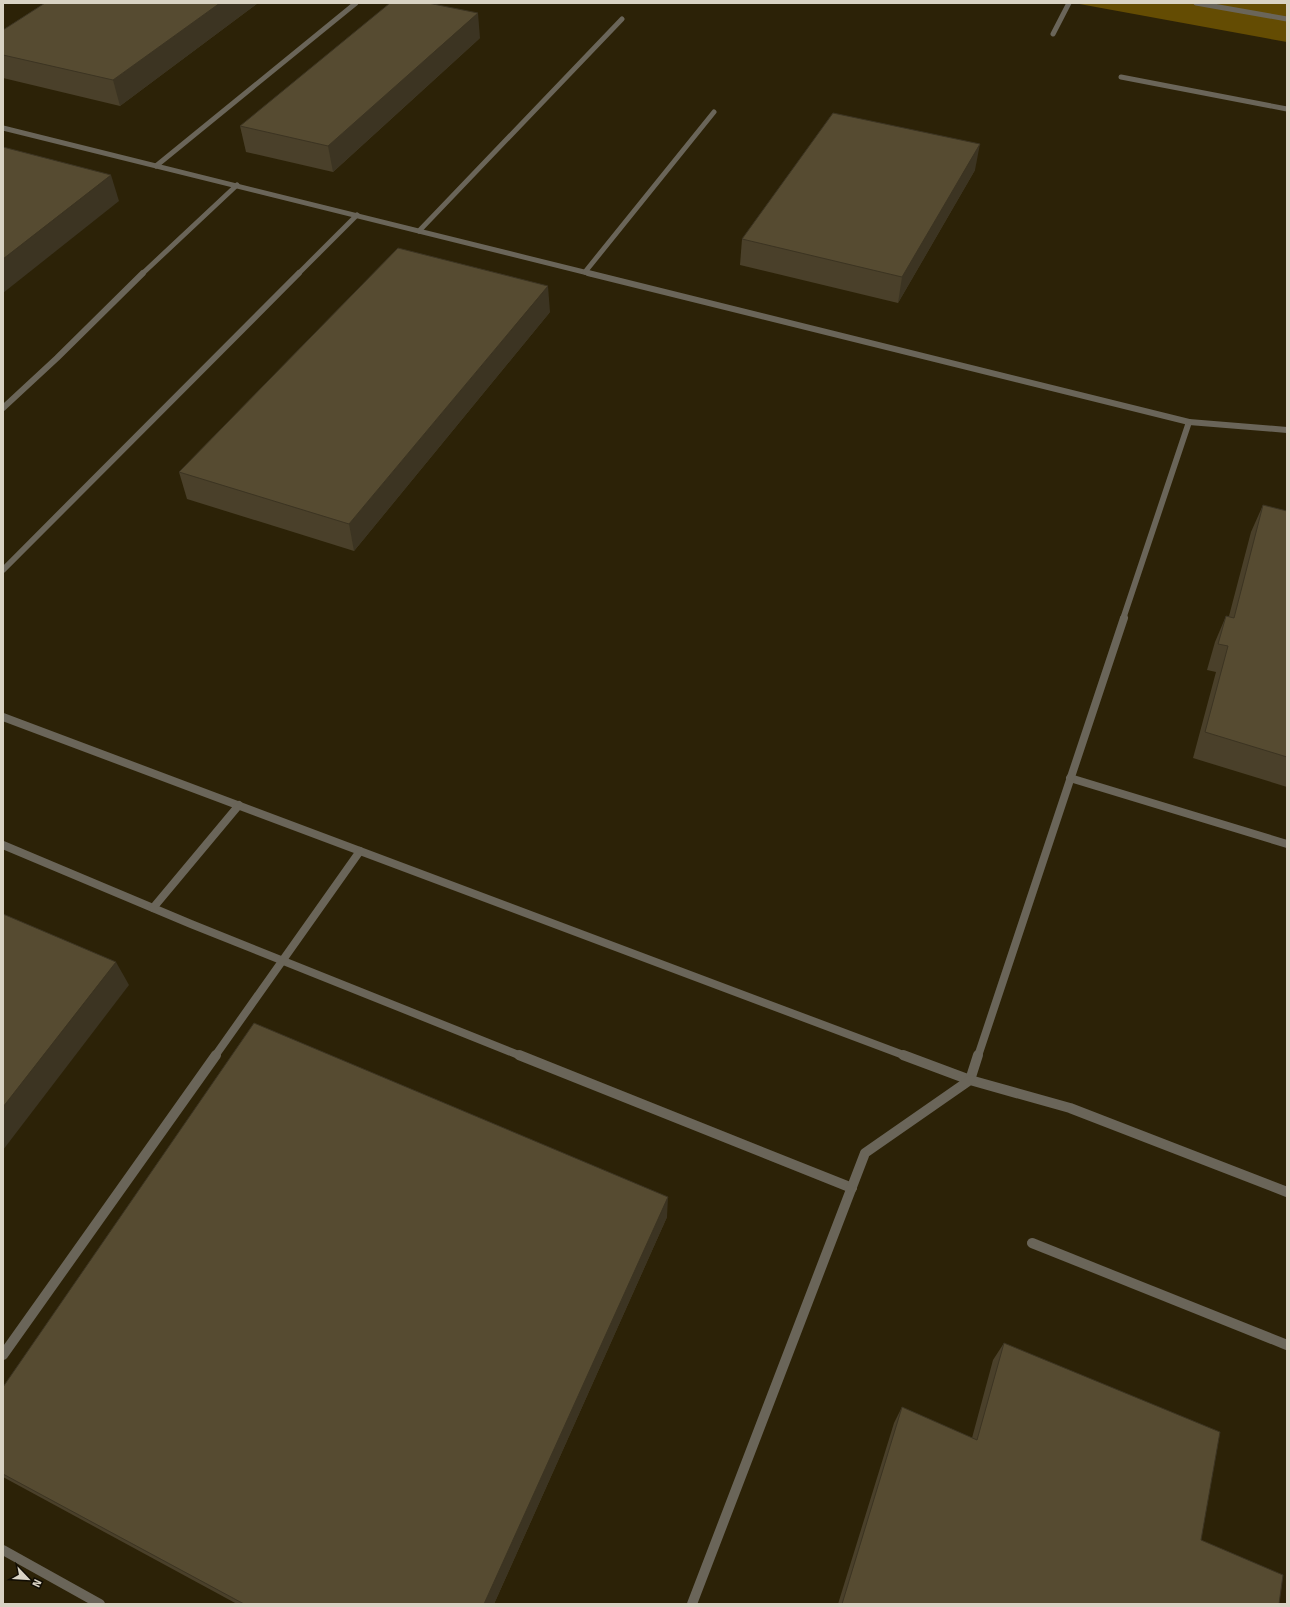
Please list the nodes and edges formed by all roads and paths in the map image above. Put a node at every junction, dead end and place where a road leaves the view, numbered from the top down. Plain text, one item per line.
1 (356, 3) edge
2 (1069, 3) edge
3 (1196, 3) edge
4 (622, 19) dead end
5 (1287, 19) edge
6 (1053, 34) dead end
7 (1121, 77) dead end
8 (1287, 109) edge
9 (714, 112) dead end
10 (3, 128) edge
11 (156, 166) junction
12 (238, 185) junction
13 (357, 215) junction
14 (420, 231) junction
15 (585, 272) junction
16 (3, 408) edge
17 (1189, 422) junction
18 (1287, 430) edge
19 (3, 570) edge
20 (3, 717) edge
21 (1070, 778) junction
22 (239, 805) junction
23 (1287, 844) edge
24 (3, 845) edge
25 (360, 851) junction
26 (153, 908) junction
27 (283, 960) junction
28 (970, 1080) junction
29 (852, 1188) junction
30 (1287, 1192) edge
31 (1032, 1243) dead end
32 (1287, 1345) edge
33 (3, 1355) edge
34 (3, 1550) edge
35 (100, 1604) edge
36 (692, 1604) edge

1 - 11 lane
2 - 6 lane
3 - 5 lane
4 - 14 lane
7 - 8 lane
9 - 15 lane
10 - 11 lane
11 - 12 lane
12 - 13 lane
12 - 16 lane
13 - 14 lane
13 - 19 lane
14 - 15 lane
15 - 17 lane
17 - 18 lane
17 - 21 lane
20 - 22 lane
21 - 23 lane
21 - 28 lane
22 - 25 lane
22 - 26 lane
24 - 26 lane
25 - 27 lane
25 - 28 lane
26 - 27 lane
27 - 29 lane
27 - 33 lane
28 - 29 lane
28 - 30 lane
29 - 36 lane
31 - 32 lane
34 - 35 lane

